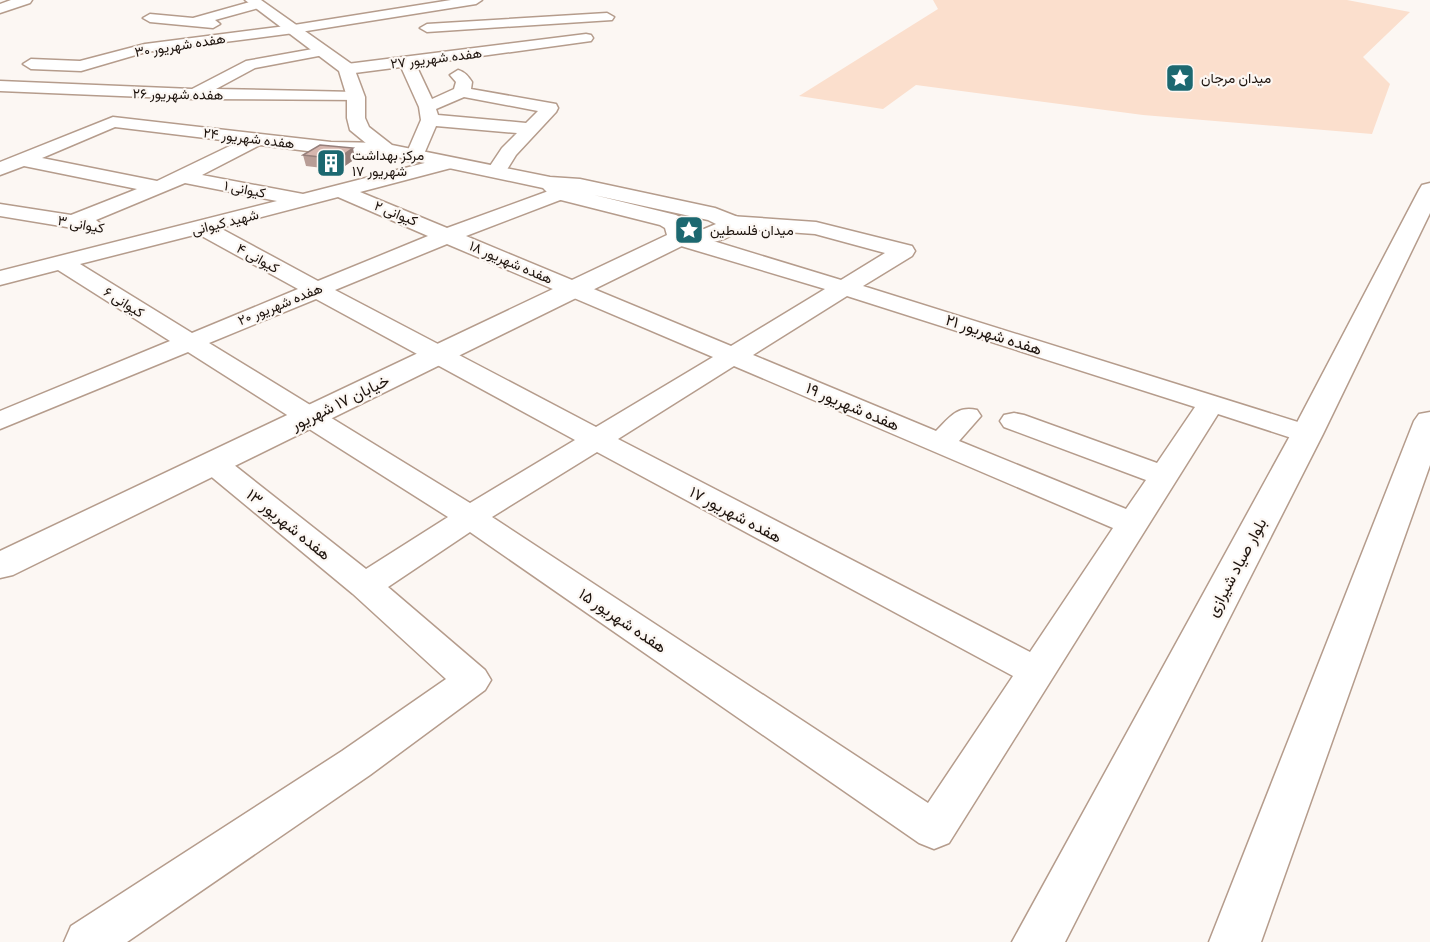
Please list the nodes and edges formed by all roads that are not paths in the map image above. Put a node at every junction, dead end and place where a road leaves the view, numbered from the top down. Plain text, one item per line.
1 (25, 0) edge
2 (476, 0) edge
3 (260, 6) edge
4 (0, 9) edge
5 (414, 10) junction
6 (607, 17) dead end
7 (150, 18) dead end
8 (292, 19) junction
9 (194, 22) junction
10 (508, 23) junction
11 (213, 24) dead end
12 (427, 27) junction
13 (586, 38) dead end
14 (525, 47) junction
15 (324, 51) junction
16 (446, 57) junction
17 (407, 62) junction
18 (534, 62) dead end
19 (31, 64) dead end
20 (347, 69) junction
21 (0, 86) edge
22 (462, 92) junction
23 (193, 94) junction
24 (356, 97) junction
25 (169, 109) dead end
26 (429, 114) junction
27 (531, 129) junction
28 (258, 139) junction
29 (385, 149) junction
30 (414, 157) junction
31 (22, 160) junction
32 (448, 163) junction
33 (0, 169) edge
34 (496, 172) junction
35 (183, 177) junction
36 (158, 187) junction
37 (556, 188) junction
38 (1430, 190) edge
39 (343, 192) junction
40 (308, 201) junction
41 (0, 210) edge
42 (73, 222) junction
43 (730, 222) junction
44 (202, 227) junction
45 (449, 235) junction
46 (162, 238) junction
47 (679, 238) junction
48 (62, 262) junction
49 (3, 276) edge
50 (846, 288) junction
51 (315, 289) junction
52 (574, 289) junction
53 (187, 342) junction
54 (733, 355) junction
55 (436, 356) junction
56 (1211, 403) junction
57 (967, 416) dead end
58 (309, 417) junction
59 (0, 421) edge
60 (1014, 421) dead end
61 (1430, 421) edge
62 (1306, 434) junction
63 (595, 439) junction
64 (940, 444) junction
65 (213, 463) junction
66 (1164, 476) junction
67 (470, 517) junction
68 (1132, 524) junction
69 (0, 566) edge
70 (365, 586) junction
71 (1036, 672) junction
72 (88, 942) edge
73 (1038, 942) edge
74 (1235, 942) edge

1 - 4 street
2 - 5 street, هفده شهریور ۳۰
3 - 8 street
3 - 9 street
5 - 8 street, هفده شهریور ۳۰
5 - 12 street
6 - 10 street
7 - 9 street
8 - 15 street
8 - 19 street, هفده شهریور ۳۰
9 - 11 street
10 - 12 street
10 - 14 street
12 - 16 street
13 - 14 street, هفده شهریور ۲۷
14 - 16 street, هفده شهریور ۲۷
14 - 18 street
15 - 20 street
15 - 23 street
16 - 17 street, هفده شهریور ۲۷
16 - 22 street
17 - 20 street, هفده شهریور ۲۷
17 - 26 street
20 - 24 street
21 - 23 street, هفده شهریور ۲۶
22 - 26 street
22 - 27 street
23 - 24 street, هفده شهریور ۲۶
23 - 25 street
24 - 29 street
26 - 27 street
26 - 30 street
27 - 34 street
28 - 29 street, هفده شهریور ۲۴
28 - 31 street, هفده شهریور ۲۴
28 - 35 street
29 - 30 street
30 - 32 street
31 - 33 street
31 - 36 street
32 - 34 street
32 - 39 street, شهید کیوانی
34 - 37 street
35 - 36 street
35 - 40 street, کیوانی ۱
36 - 42 street
37 - 43 street
37 - 45 street, هفده شهریور ۲۰
37 - 47 street
38 - 62 street, بلوار صیاد شیرازی
39 - 40 street, شهید کیوانی
39 - 45 street, کیوانی ۲
40 - 44 street, شهید کیوانی
41 - 42 street, کیوانی ۳
42 - 46 street, کیوانی ۳
43 - 47 street
43 - 50 street
44 - 46 street, شهید کیوانی
44 - 51 street, کیوانی ۴
45 - 51 street, هفده شهریور ۲۰
45 - 52 street, هفده شهریور ۱۸
46 - 48 street, شهید کیوانی
47 - 50 street, هفده شهریور ۲۱
47 - 52 street, خیابان ۱۷ شهریور
48 - 49 street, شهید کیوانی
48 - 53 street, کیوانی ۶
50 - 54 street
50 - 56 street, هفده شهریور ۲۱
51 - 53 street, هفده شهریور ۲۰
51 - 55 street, کیوانی ۴
52 - 54 street, هفده شهریور ۱۹
52 - 55 street, خیابان ۱۷ شهریور
53 - 58 street, کیوانی ۶
53 - 59 street, هفده شهریور ۲۰
54 - 63 street
54 - 64 street, هفده شهریور ۱۹
55 - 58 street, خیابان ۱۷ شهریور
55 - 63 street, هفده شهریور ۱۷
56 - 62 street, هفده شهریور ۲۱
56 - 66 street
57 - 64 street
58 - 65 street, خیابان ۱۷ شهریور
58 - 67 street, هفده شهریور ۱۵
60 - 66 street
61 - 74 street
62 - 73 street, بلوار صیاد شیرازی
63 - 67 street
63 - 71 street, هفده شهریور ۱۷
64 - 68 street, هفده شهریور ۱۹
65 - 69 street, خیابان ۱۷ شهریور
65 - 70 street, هفده شهریور ۱۳
66 - 68 street
67 - 70 street
67 - 71 street, هفده شهریور ۱۵
68 - 71 street
70 - 72 street, هفده شهریور ۱۳

